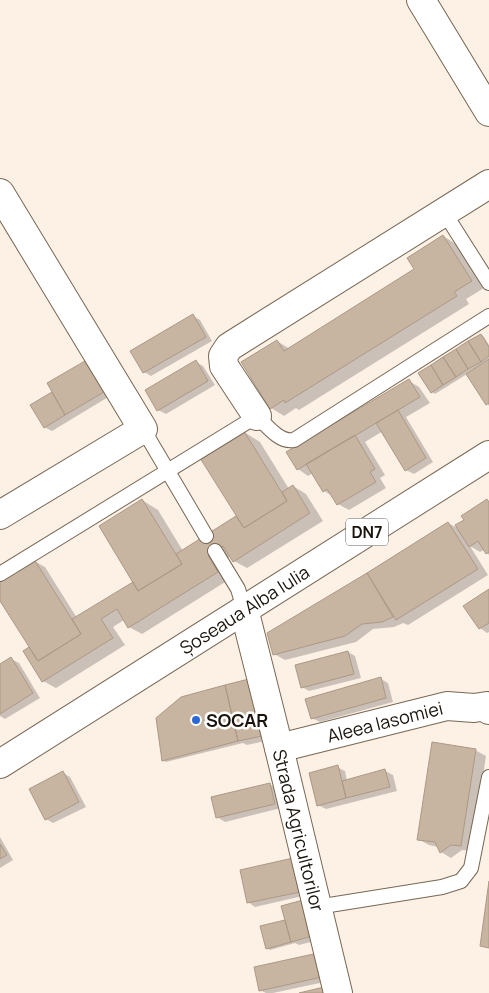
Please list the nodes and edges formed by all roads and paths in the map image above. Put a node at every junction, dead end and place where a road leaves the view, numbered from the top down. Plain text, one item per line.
1 (421, 0) edge
2 (489, 112) edge
3 (489, 184) edge
4 (0, 193) edge
5 (444, 212) junction
6 (489, 283) edge
7 (489, 316) edge
8 (257, 416) junction
9 (143, 429) junction
10 (489, 455) edge
11 (169, 471) junction
12 (0, 515) edge
13 (206, 536) dead end
14 (215, 550) dead end
15 (0, 574) edge
16 (244, 609) junction
17 (489, 710) edge
18 (280, 748) junction
19 (0, 764) edge
20 (489, 777) edge
21 (316, 907) junction
22 (338, 993) edge

1 - 2 street
3 - 5 street
4 - 9 street
5 - 6 lane
5 - 8 street
7 - 8 lane
8 - 11 lane
9 - 11 lane
9 - 12 street
10 - 16 street, Șoseaua Alba Iulia / DN7
11 - 13 lane
11 - 15 lane
14 - 16 lane
16 - 18 street, Strada Agricultorilor
16 - 19 street, Șoseaua Alba Iulia / DN7
17 - 18 street, Aleea Iasomiei
18 - 21 street, Strada Agricultorilor
20 - 21 lane
21 - 22 street, Strada Agricultorilor

